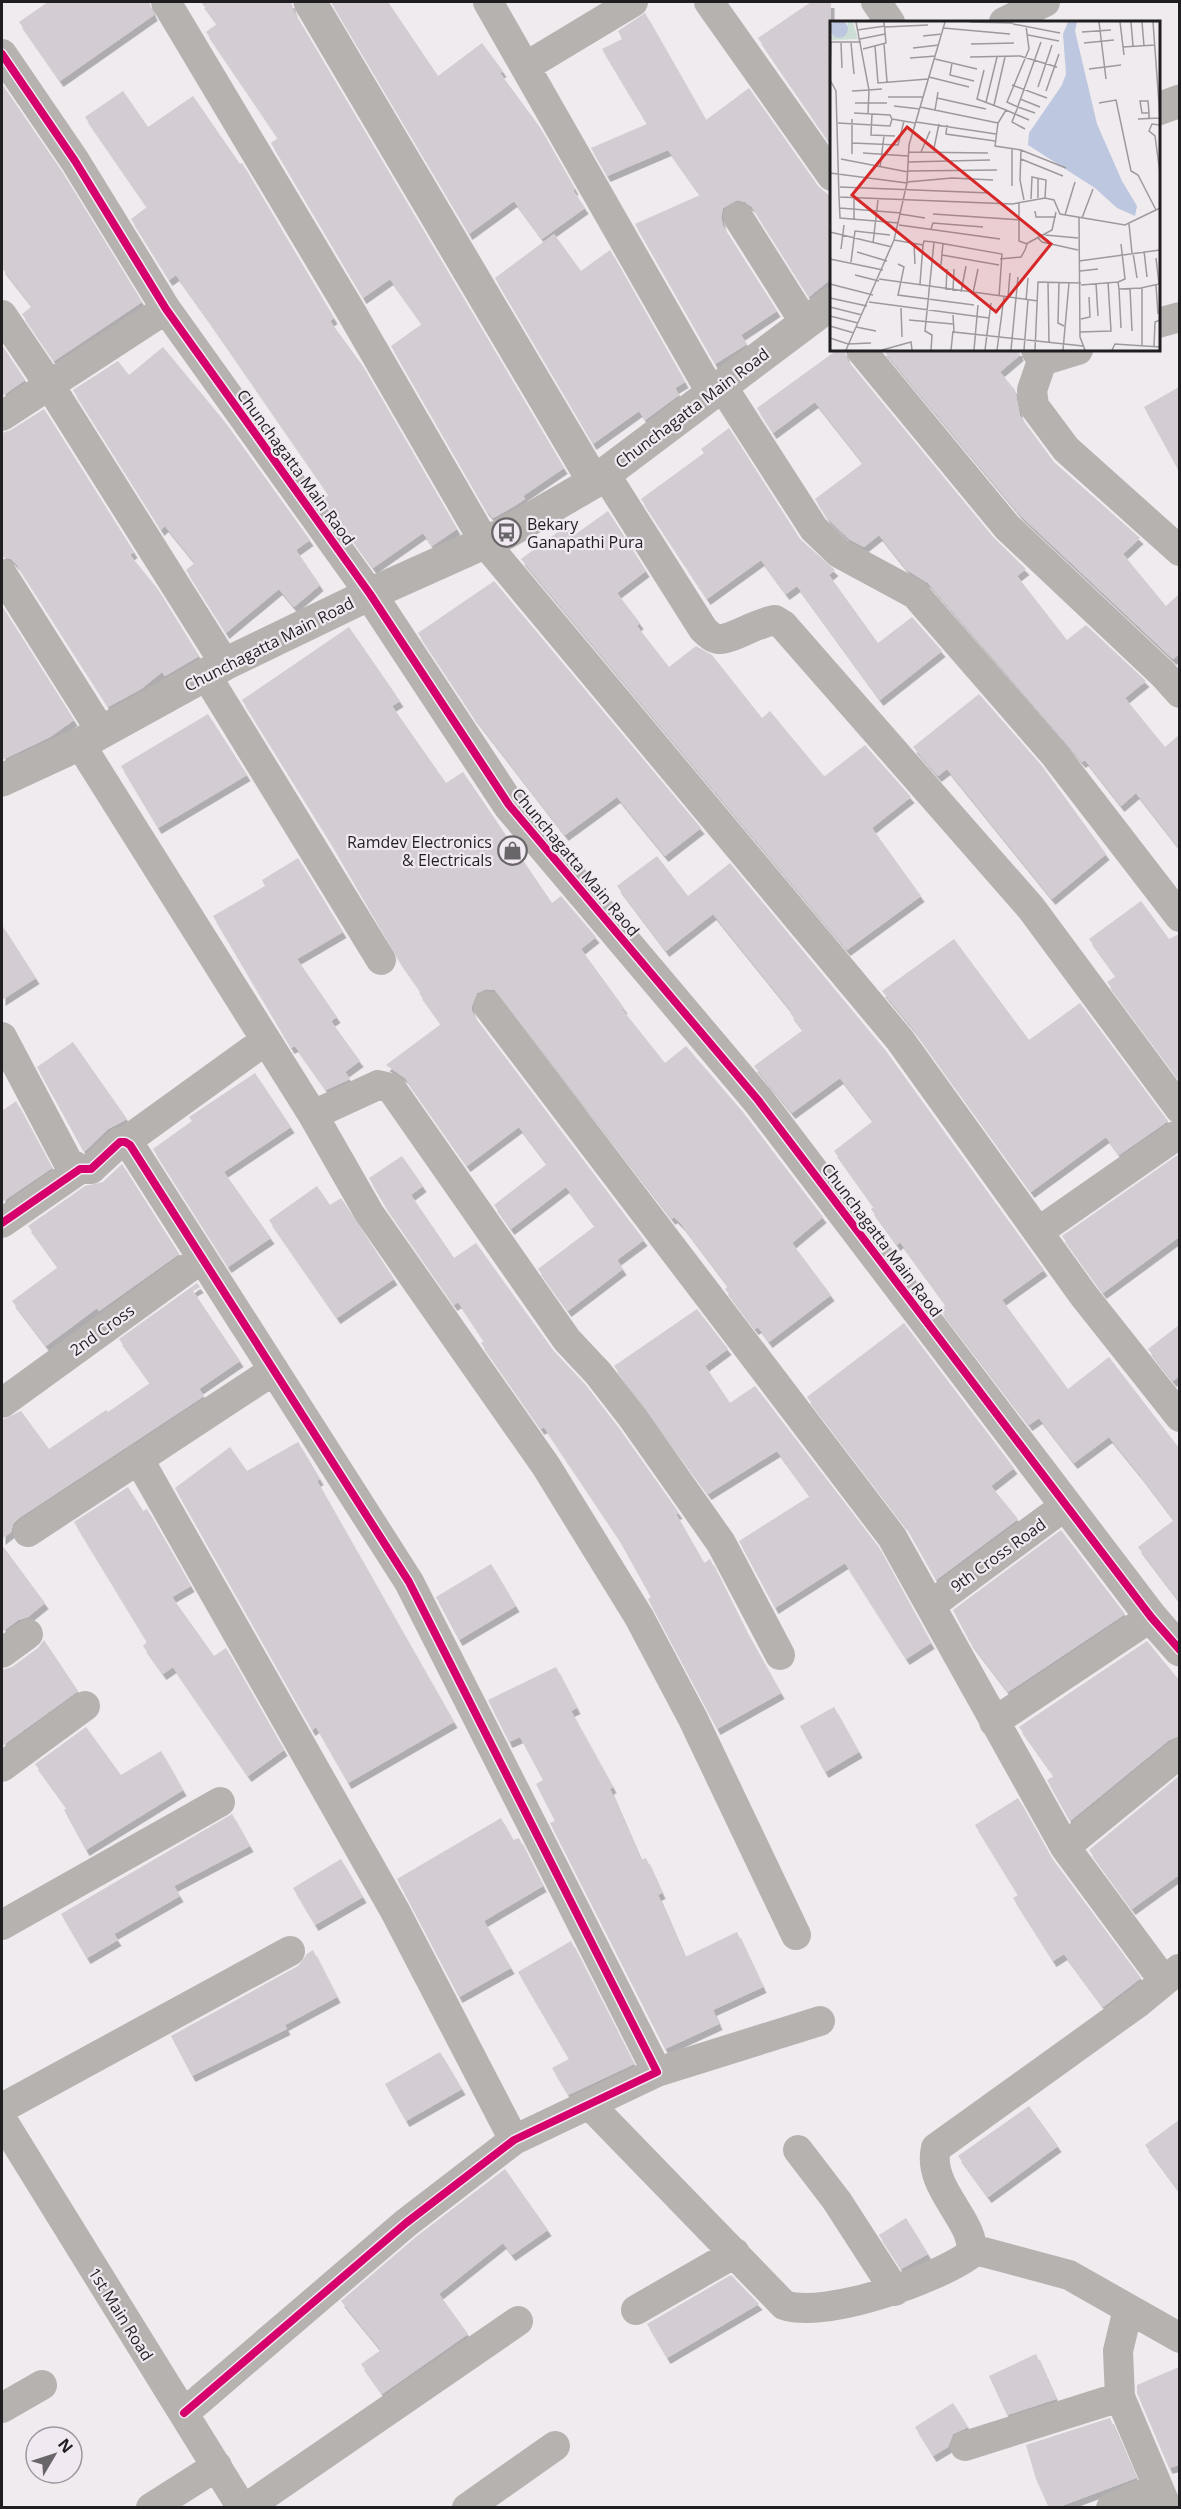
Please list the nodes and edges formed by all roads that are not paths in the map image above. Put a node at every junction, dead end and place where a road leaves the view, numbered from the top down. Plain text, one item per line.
1 (166, 2) edge
2 (310, 2) edge
3 (488, 2) edge
4 (633, 2) edge
5 (709, 2) edge
6 (876, 2) edge
7 (1045, 2) edge
8 (889, 21) edge
9 (1006, 21) edge
10 (2, 54) edge
11 (525, 67) junction
12 (1179, 101) edge
13 (1160, 108) edge
14 (830, 175) edge
15 (738, 217) dead end
16 (166, 309) junction
17 (824, 312) edge
18 (2, 315) edge
19 (1179, 317) edge
20 (1160, 322) edge
21 (862, 351) edge
22 (1070, 351) edge
23 (1039, 355) edge
24 (50, 386) junction
25 (717, 390) junction
26 (2, 416) edge
27 (600, 478) junction
28 (485, 543) junction
29 (1179, 551) edge
30 (2, 574) edge
31 (370, 594) junction
32 (216, 669) junction
33 (1179, 693) edge
34 (90, 738) junction
35 (2, 780) edge
36 (1179, 917) edge
37 (381, 960) dead end
38 (488, 1006) dead end
39 (266, 1040) junction
40 (6, 1055) edge
41 (1179, 1109) edge
42 (313, 1115) junction
43 (1179, 1133) edge
44 (125, 1142) junction
45 (80, 1169) junction
46 (2, 1223) edge
47 (1038, 1232) junction
48 (202, 1258) junction
49 (273, 1370) junction
50 (2, 1403) edge
51 (1179, 1417) edge
52 (138, 1458) junction
53 (1066, 1506) junction
54 (28, 1532) dead end
55 (931, 1605) junction
56 (1151, 1617) junction
57 (28, 1634) dead end
58 (1179, 1650) edge
59 (2, 1653) edge
60 (780, 1655) dead end
61 (85, 1706) dead end
62 (994, 1722) junction
63 (1179, 1753) edge
64 (2, 1767) edge
65 (220, 1802) dead end
66 (1065, 1847) junction
67 (2, 1925) edge
68 (796, 1935) dead end
69 (290, 1951) dead end
70 (1172, 1975) edge
71 (820, 2021) dead end
72 (657, 2072) junction
73 (590, 2106) junction
74 (2, 2109) edge
75 (2, 2120) edge
76 (514, 2140) junction
77 (798, 2150) dead end
78 (972, 2249) junction
79 (735, 2253) junction
80 (895, 2290) junction
81 (1128, 2309) junction
82 (636, 2310) dead end
83 (518, 2321) dead end
84 (1179, 2338) edge
85 (42, 2385) dead end
86 (1119, 2397) junction
87 (2, 2408) edge
88 (184, 2414) junction
89 (555, 2446) dead end
90 (965, 2446) dead end
91 (217, 2466) junction
92 (1162, 2497) edge
93 (151, 2508) edge
94 (244, 2508) edge
95 (467, 2508) edge
96 (1111, 2508) edge

1 - 28 street
2 - 27 street
3 - 11 street
4 - 11 street
5 - 14 street
6 - 8 street
7 - 9 street
10 - 16 street, Chunchagatta Main Raod
11 - 25 street
12 - 13 street
15 - 17 street
16 - 24 street
16 - 31 street, Chunchagatta Main Raod
17 - 25 street, Chunchagatta Main Road
18 - 24 street
19 - 20 street
21 - 33 street
22 - 23 street
23 - 29 street
24 - 26 street
24 - 32 street
25 - 27 street, Chunchagatta Main Road
25 - 36 street
27 - 28 street, Chunchagatta Main Road
27 - 41 street
28 - 31 street, Chunchagatta Main Road
28 - 47 street
30 - 34 street
31 - 32 street, Chunchagatta Main Road
31 - 53 street, Chunchagatta Main Raod
32 - 34 street, Chunchagatta Main Road
32 - 37 street
34 - 35 street, Chunchagatta Main Road
34 - 39 street
38 - 55 street
39 - 42 street
39 - 44 street
40 - 45 street
42 - 60 street
42 - 68 street
43 - 47 street
44 - 45 street
44 - 48 street
45 - 46 street
47 - 51 street
48 - 49 street
48 - 50 street, 2nd Cross
49 - 52 street
49 - 72 street
52 - 54 street
52 - 76 street
53 - 55 street, 9th Cross Road
53 - 56 street, Chunchagatta Main Raod
55 - 62 street
56 - 58 street, Chunchagatta Main Raod
56 - 62 street
57 - 59 street
61 - 64 street
62 - 66 street
63 - 66 street
65 - 67 street
66 - 70 street
69 - 74 street
70 - 78 street
71 - 72 street
72 - 73 street
73 - 76 street
73 - 79 street
75 - 88 street, 1st Main Road
76 - 88 street
77 - 80 street
78 - 80 street
78 - 81 street
79 - 80 street
79 - 82 street
81 - 84 street
81 - 86 street
83 - 94 street
85 - 87 street
86 - 90 street
86 - 92 street
88 - 91 street, 1st Main Road
89 - 95 street
91 - 93 street
91 - 94 street, 1st Main Road
92 - 96 street

